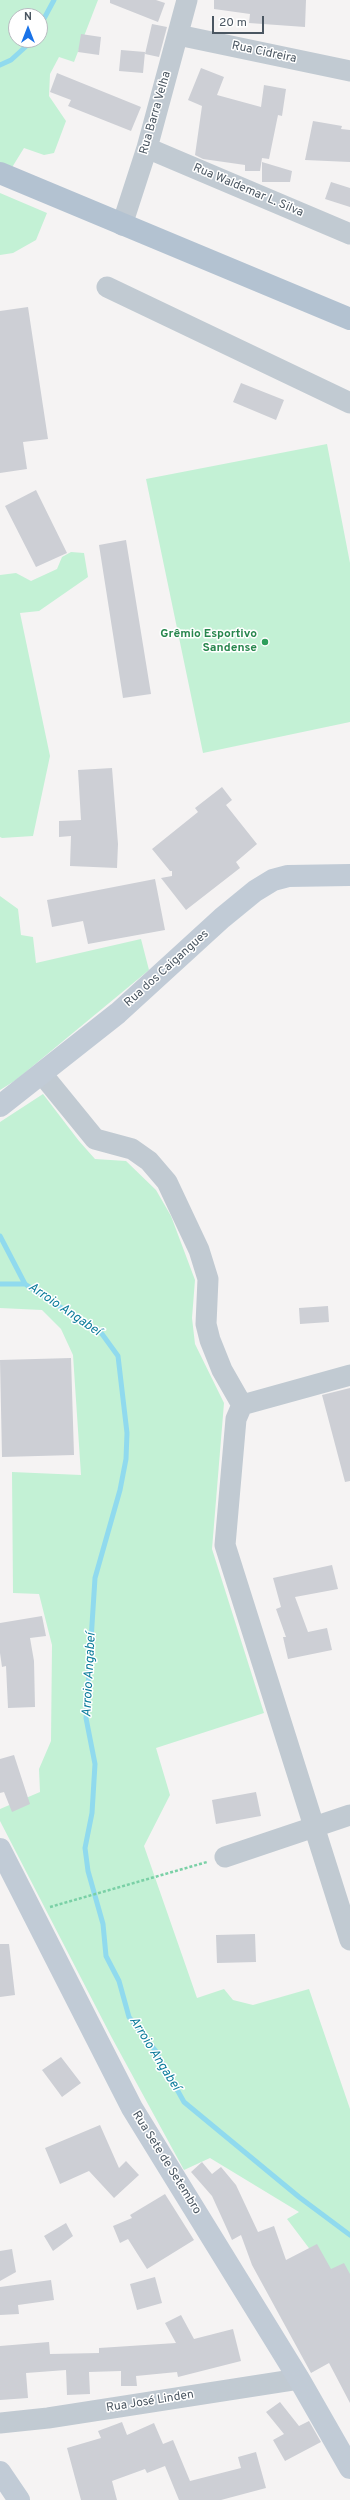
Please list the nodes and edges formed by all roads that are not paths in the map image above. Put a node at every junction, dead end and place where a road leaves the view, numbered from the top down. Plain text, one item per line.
1 (187, 0) edge
2 (178, 35) junction
3 (350, 71) edge
4 (147, 148) junction
5 (0, 173) edge
6 (122, 225) junction
7 (350, 234) edge
8 (107, 287) dead end
9 (350, 319) edge
10 (350, 403) edge
11 (350, 875) edge
12 (42, 1074) junction
13 (4, 1103) edge
14 (350, 1375) edge
15 (242, 1405) junction
16 (350, 1815) edge
17 (315, 1826) junction
18 (0, 1849) edge
19 (225, 1857) road end
20 (350, 1940) edge
21 (299, 2378) junction
22 (0, 2423) edge
23 (350, 2468) edge
24 (0, 2472) edge
25 (19, 2500) edge

1 - 2 street, Rua Barra Velha
2 - 3 street, Rua Cidreira
2 - 4 street, Rua Barra Velha
4 - 6 street, Rua Barra Velha
4 - 7 street, Rua Waldemar L. Silva
5 - 6 main road
6 - 9 main road
8 - 10 street
11 - 12 main road, Rua dos Caigangues
12 - 13 main road, Rua dos Caigangues
12 - 15 street
14 - 15 street
15 - 17 street
16 - 17 street
17 - 19 street
17 - 20 street
18 - 21 main road, Rua Sete de Setembro
21 - 22 street, Rua José Linden
21 - 23 main road, Rua Sete de Setembro
24 - 25 main road

